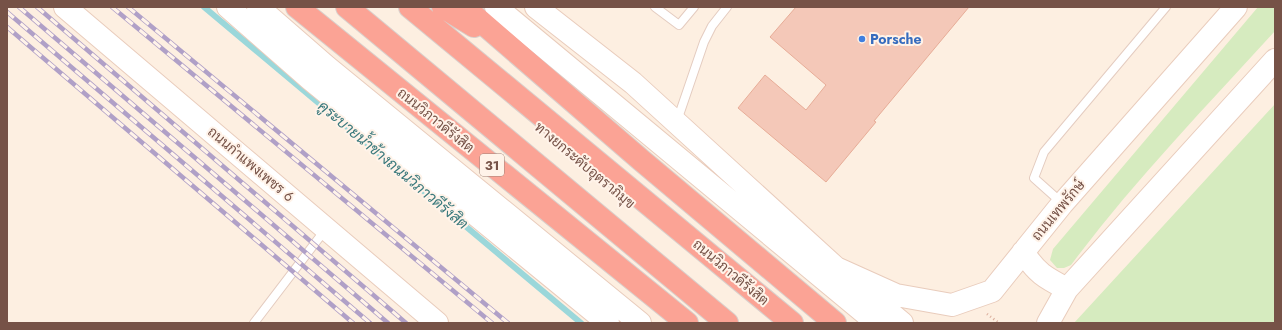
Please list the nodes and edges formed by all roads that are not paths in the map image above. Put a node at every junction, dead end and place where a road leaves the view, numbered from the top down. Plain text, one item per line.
1 (65, 7) edge
2 (228, 7) edge
3 (258, 7) edge
4 (297, 7) edge
5 (347, 7) edge
6 (395, 7) edge
7 (410, 7) edge
8 (443, 7) edge
9 (464, 7) edge
10 (496, 7) edge
11 (536, 7) edge
12 (655, 7) edge
13 (694, 7) edge
14 (727, 7) edge
15 (1166, 7) edge
16 (1236, 7) edge
17 (512, 49) junction
18 (1275, 60) edge
19 (676, 123) junction
20 (1062, 204) junction
21 (326, 228) junction
22 (1023, 252) junction
23 (836, 268) junction
24 (1067, 289) junction
25 (254, 323) edge
26 (437, 323) edge
27 (608, 323) edge
28 (640, 323) edge
29 (687, 323) edge
30 (727, 323) edge
31 (776, 323) edge
32 (792, 323) edge
33 (835, 323) edge
34 (877, 323) edge
35 (902, 323) edge
36 (1048, 323) edge

1 - 21 main road, ถนนกำแพงเพชร 6
2 - 27 main road
3 - 28 main road
4 - 29 highway, ถนนวิภาวดีรังสิต / 31
5 - 30 highway, 31
6 - 31 highway, ทางยกระดับอุตราภิมุข
7 - 32 highway, ถนนวิภาวดีรังสิต
8 - 17 highway
9 - 17 highway
10 - 34 main road
11 - 19 main road
12 - 13 lane
14 - 19 lane
15 - 20 lane
16 - 20 main road, ถนนเทพรักษ์
17 - 33 highway
18 - 24 main road
19 - 23 main road
20 - 22 main road, ถนนเทพรักษ์
21 - 25 lane
21 - 26 main road, ถนนกำแพงเพชร 6
22 - 23 main road, ถนนเทพรักษ์
22 - 24 main road
23 - 35 main road
24 - 36 main road

